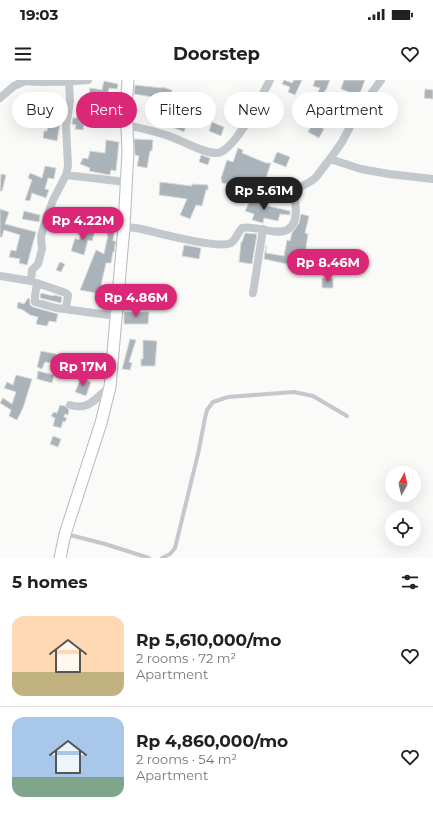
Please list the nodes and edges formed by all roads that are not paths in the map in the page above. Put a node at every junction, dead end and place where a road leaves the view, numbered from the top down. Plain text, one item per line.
1 (69, 80) edge
2 (88, 80) edge
3 (128, 80) edge
4 (270, 80) edge
5 (381, 80) edge
6 (22, 81) edge
7 (127, 92) edge
8 (0, 98) edge
9 (137, 127) edge
10 (127, 128) edge
11 (330, 159) junction
12 (66, 175) junction
13 (433, 179) edge
14 (126, 182) junction
15 (124, 227) junction
16 (263, 229) junction
17 (0, 276) edge
18 (34, 282) junction
19 (253, 293) dead end
20 (66, 309) junction
21 (117, 316) junction
22 (110, 387) junction
23 (70, 405) dead end
24 (347, 416) dead end
25 (65, 534) junction
26 (60, 558) edge
27 (149, 558) edge
28 (162, 558) edge

1 - 2 street
1 - 6 street
1 - 12 street
3 - 7 street
4 - 9 street
5 - 11 street
6 - 8 street
10 - 14 street
11 - 13 street
11 - 16 street
12 - 14 street
12 - 18 street
14 - 15 street
15 - 16 street
15 - 21 street
16 - 19 street
17 - 18 street
18 - 20 street
18 - 20 street
20 - 21 street
21 - 22 street
22 - 23 street
22 - 25 street
24 - 28 lane
25 - 26 street
25 - 27 lane

